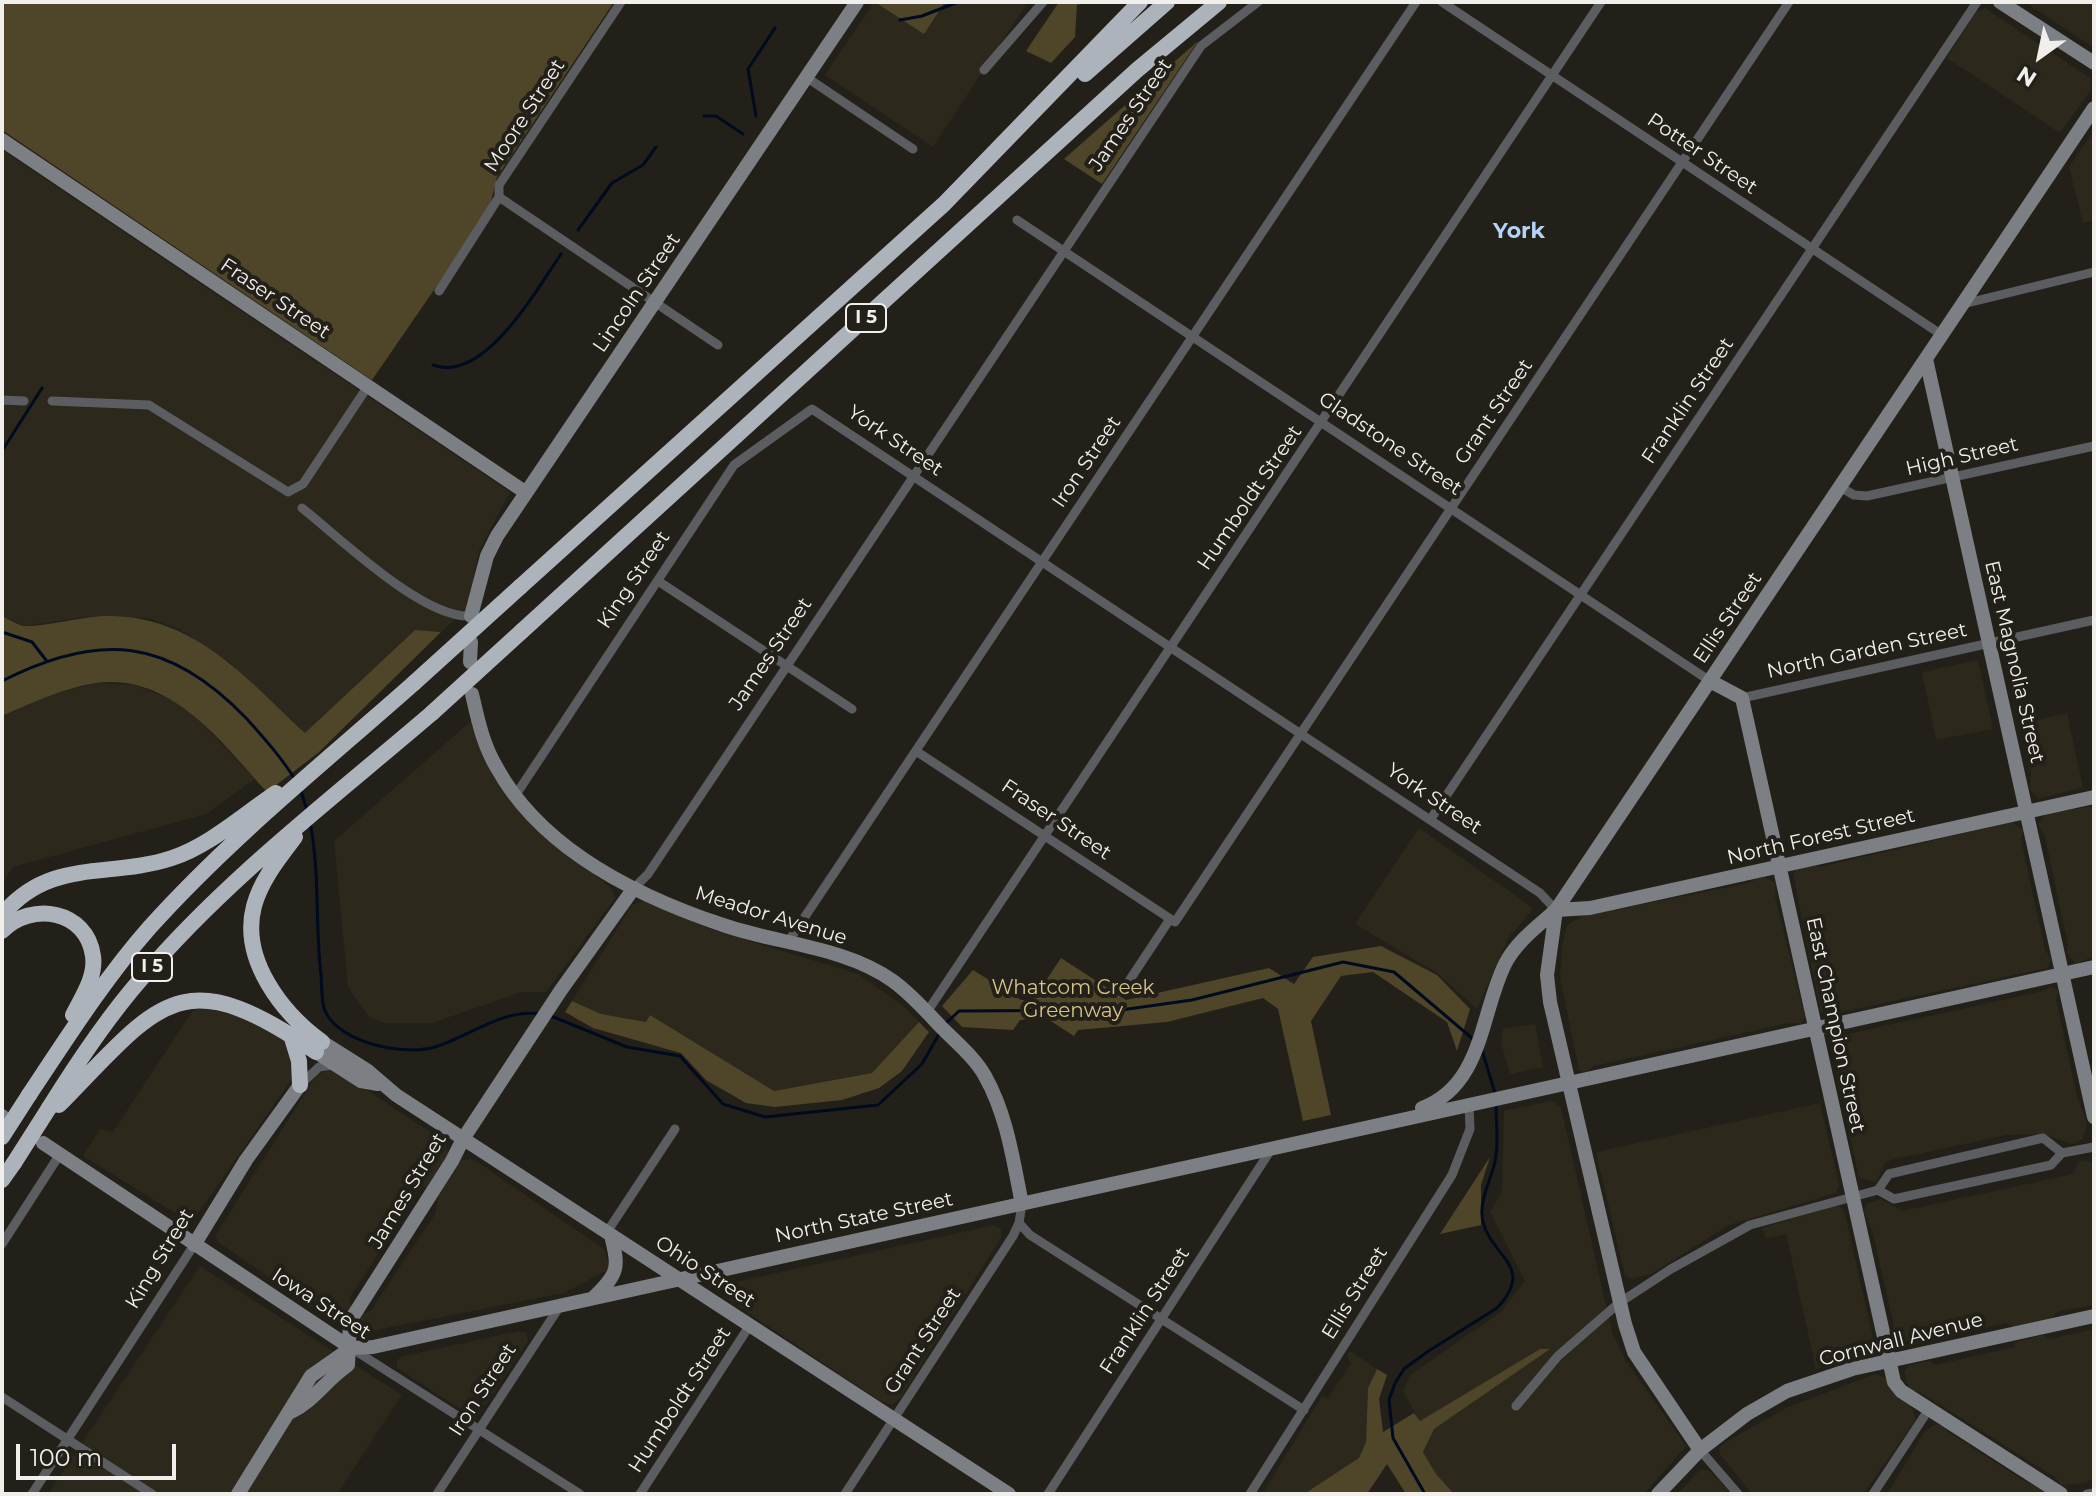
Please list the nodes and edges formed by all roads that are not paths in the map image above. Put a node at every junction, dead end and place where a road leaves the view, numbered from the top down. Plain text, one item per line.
1 (621, 2) edge
2 (857, 2) edge
3 (1043, 2) edge
4 (1140, 2) edge
5 (1167, 2) edge
6 (1258, 2) edge
7 (1416, 2) edge
8 (1442, 2) edge
9 (1601, 2) edge
10 (1789, 2) edge
11 (1977, 2) edge
12 (2000, 2) edge
13 (1217, 4) edge
14 (2094, 63) edge
15 (984, 70) dead end
16 (1552, 76) junction
17 (806, 77) junction
18 (2094, 108) edge
19 (2, 140) edge
20 (1002, 146) junction
21 (913, 149) dead end
22 (1682, 162) junction
23 (499, 197) junction
24 (1017, 220) dead end
25 (1812, 249) junction
26 (1064, 251) junction
27 (2094, 272) edge
28 (439, 291) dead end
29 (655, 302) junction
30 (1963, 304) junction
31 (1942, 335) junction
32 (1192, 337) junction
33 (718, 345) dead end
34 (1926, 359) junction
35 (368, 386) junction
36 (2, 400) edge
37 (24, 401) dead end
38 (52, 401) dead end
39 (812, 409) joint
40 (1322, 423) junction
41 (2094, 446) edge
42 (913, 477) junction
43 (1952, 478) junction
44 (1840, 487) junction
45 (525, 492) junction
46 (302, 508) dead end
47 (1451, 508) junction
48 (1042, 562) junction
49 (658, 581) junction
50 (1581, 595) junction
51 (471, 616) joint
52 (2094, 620) edge
53 (471, 642) dead end
54 (1989, 643) junction
55 (1171, 649) junction
56 (470, 662) dead end
57 (787, 666) junction
58 (1710, 681) junction
59 (472, 694) dead end
60 (1742, 698) junction
61 (852, 709) dead end
62 (1301, 734) junction
63 (916, 751) junction
64 (515, 796) junction
65 (2094, 797) edge
66 (2026, 812) junction
67 (1430, 820) junction
68 (240, 826) junction
69 (1046, 837) junction
70 (278, 850) junction
71 (1779, 867) junction
72 (634, 888) junction
73 (1556, 910) junction
74 (2, 915) edge
75 (1172, 921) junction
76 (2, 931) edge
77 (788, 942) junction
78 (2094, 967) edge
79 (2062, 974) junction
80 (1121, 993) dead end
81 (927, 1012) junction
82 (1815, 1029) junction
83 (290, 1034) junction
84 (319, 1047) junction
85 (336, 1065) junction
86 (1568, 1083) junction
87 (378, 1084) junction
88 (300, 1085) junction
89 (34, 1088) junction
90 (1470, 1105) junction
91 (51, 1109) junction
92 (2094, 1117) edge
93 (1384, 1122) junction
94 (675, 1129) dead end
95 (39, 1136) junction
96 (2, 1137) edge
97 (463, 1139) junction
98 (2094, 1147) edge
99 (1272, 1148) junction
100 (2062, 1153) junction
101 (60, 1154) junction
102 (2, 1180) edge
103 (1878, 1190) junction
104 (1852, 1196) junction
105 (1022, 1204) junction
106 (1019, 1223) junction
107 (609, 1234) junction
108 (2, 1244) edge
109 (194, 1245) junction
110 (679, 1279) junction
111 (592, 1299) junction
112 (1619, 1303) junction
113 (560, 1306) junction
114 (2094, 1316) edge
115 (1162, 1319) junction
116 (750, 1325) junction
117 (351, 1348) junction
118 (1888, 1362) junction
119 (2, 1397) edge
120 (1516, 1406) dead end
121 (1929, 1409) junction
122 (1304, 1410) junction
123 (894, 1419) junction
124 (479, 1429) junction
125 (68, 1440) junction
126 (1700, 1450) junction
127 (2094, 1493) edge
128 (32, 1494) edge
129 (152, 1494) edge
130 (238, 1494) edge
131 (437, 1494) edge
132 (580, 1494) edge
133 (640, 1494) edge
134 (845, 1494) edge
135 (1009, 1494) edge
136 (1048, 1494) edge
137 (1250, 1494) edge
138 (1658, 1494) edge
139 (1738, 1494) edge
140 (1873, 1494) edge
141 (2061, 1494) edge
142 (2087, 1494) edge

1 - 23 street, Moore Street
2 - 17 street, Lincoln Street
3 - 15 street
4 - 20 highway
5 - 20 highway, I 5
6 - 26 street, James Street
7 - 32 street, Iron Street
8 - 16 street, Potter Street
9 - 16 street, Humboldt Street
10 - 22 street, Grant Street
11 - 25 street, Franklin Street
12 - 14 street
13 - 70 highway, I 5, bridge
16 - 22 street, Potter Street
16 - 40 street, Humboldt Street
17 - 21 street
17 - 29 street, Lincoln Street
18 - 30 street, Ellis Street
19 - 35 street, Fraser Street
20 - 68 highway, I 5, bridge
22 - 25 street, Potter Street
22 - 47 street, Grant Street
23 - 28 street, Moore Street
23 - 29 street
24 - 26 street, Gladstone Street
25 - 31 street, Potter Street
25 - 50 street, Franklin Street
26 - 32 street, Gladstone Street
26 - 42 street, James Street
27 - 30 street
29 - 33 street
29 - 45 street, Lincoln Street
30 - 31 street, Ellis Street
31 - 34 street, Ellis Street
32 - 40 street, Gladstone Street
32 - 48 street, Iron Street
34 - 43 street, East Magnolia Street
34 - 44 street, Ellis Street
35 - 38 street
35 - 45 street, Fraser Street
36 - 37 street
39 - 42 street, York Street
39 - 49 street, King Street
40 - 47 street, Gladstone Street
40 - 55 street, Humboldt Street
41 - 43 street, High Street
42 - 48 street, York Street
42 - 57 street, James Street
43 - 44 street, High Street
43 - 54 street, East Magnolia Street
44 - 58 street, Ellis Street
45 - 51 street, Lincoln Street
46 - 51 street
47 - 50 street, Gladstone Street
47 - 62 street, Grant Street
48 - 55 street, York Street
48 - 63 street, Iron Street
49 - 57 street
49 - 64 street, King Street
50 - 58 street, Gladstone Street
50 - 67 street, Franklin Street
52 - 54 street, North Garden Street
53 - 56 street
54 - 60 street, North Garden Street
54 - 66 street, East Magnolia Street
55 - 62 street, York Street
55 - 69 street, Humboldt Street
57 - 61 street
57 - 72 street, James Street
58 - 60 street, Gladstone Street
58 - 73 street, Ellis Street
59 - 64 street, Meador Avenue
60 - 71 street, East Champion Street
62 - 67 street, York Street
62 - 75 street, Grant Street
63 - 69 street, Fraser Street
63 - 77 street, Iron Street
64 - 72 street, Meador Avenue
65 - 66 street, North Forest Street
66 - 71 street, North Forest Street
66 - 79 street, East Magnolia Street
67 - 73 street, York Street
68 - 74 highway
68 - 89 highway, I 5
69 - 75 street, Fraser Street
69 - 81 street, Humboldt Street
70 - 84 highway
70 - 91 highway, I 5
71 - 73 street, North Forest Street
71 - 82 street, East Champion Street
72 - 77 street, Meador Avenue
72 - 97 street, James Street
73 - 86 street
73 - 93 street, Ellis Street
75 - 80 street, Grant Street
76 - 89 highway
77 - 81 street, Meador Avenue
78 - 79 street
79 - 82 street
79 - 92 street, East Magnolia Street
81 - 105 street, Meador Avenue
82 - 86 street
82 - 104 street, East Champion Street
83 - 84 highway
83 - 88 highway
83 - 91 highway
84 - 85 street, Ohio Street
84 - 87 street, Ohio Street
85 - 87 street, Ohio Street
85 - 88 street, King Street
86 - 90 street
86 - 112 street
87 - 97 street, Ohio Street
88 - 109 street, King Street
89 - 96 highway, I 5, bridge
90 - 93 street
90 - 122 street, Ellis Street
91 - 95 highway, I 5, bridge
93 - 99 street, North State Street
94 - 107 street
95 - 101 street, Iowa Street
95 - 102 highway, I 5, bridge
97 - 107 street, Ohio Street
97 - 117 street, James Street
98 - 100 street
99 - 105 street, North State Street
99 - 115 street, Franklin Street
100 - 103 street
100 - 103 street
101 - 108 street
101 - 109 street, Iowa Street
103 - 104 street
104 - 112 street
104 - 118 street, East Champion Street
105 - 106 street, Grant Street
105 - 110 street, North State Street
106 - 115 street
106 - 123 street, Grant Street
107 - 110 street, Ohio Street
107 - 111 street
109 - 117 street, Iowa Street
109 - 125 street, King Street
110 - 111 street, North State Street
110 - 116 street, Ohio Street
111 - 113 street, North State Street
112 - 120 street
112 - 126 street
113 - 117 street, North State Street
113 - 124 street, Iron Street
114 - 118 street, Cornwall Avenue
115 - 122 street
115 - 136 street, Franklin Street
116 - 123 street, Ohio Street
116 - 133 street, Humboldt Street
117 - 124 street, Iowa Street
117 - 130 street, James Street
118 - 121 street, East Champion Street
118 - 126 street, Cornwall Avenue
119 - 125 street
121 - 140 street
121 - 141 street, East Champion Street
122 - 137 street, Ellis Street
123 - 134 street, Grant Street
123 - 135 street, Ohio Street
124 - 131 street, Iron Street
124 - 132 street, Iowa Street
125 - 128 street, King Street
125 - 129 street
126 - 138 street, Cornwall Avenue
126 - 139 street
127 - 142 street

